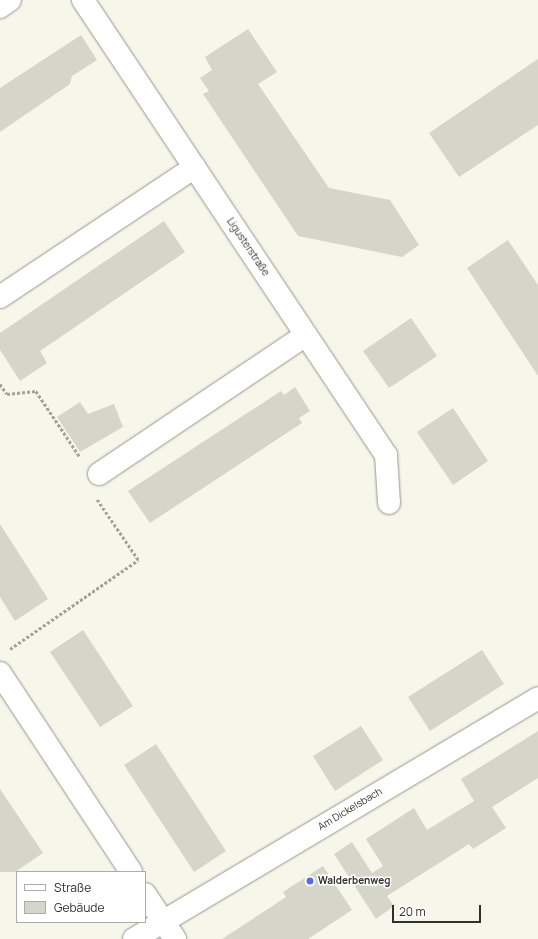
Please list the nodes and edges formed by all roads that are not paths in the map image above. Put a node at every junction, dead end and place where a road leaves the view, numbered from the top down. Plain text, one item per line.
1 (10, 0) edge
2 (83, 0) edge
3 (0, 7) edge
4 (195, 167) junction
5 (0, 297) edge
6 (306, 335) junction
7 (96, 476) road end
8 (389, 503) dead end
9 (0, 673) edge
10 (538, 698) edge
11 (130, 871) edge
12 (146, 896) edge
13 (162, 920) junction
14 (134, 939) edge
15 (175, 939) edge

1 - 3 street
2 - 4 street, Ligusterstraße
4 - 5 street
4 - 6 street, Ligusterstraße
6 - 7 street
6 - 8 street, Ligusterstraße
9 - 11 street
10 - 13 street, Am Dickelsbach
12 - 13 street
13 - 14 street, Am Dickelsbach
13 - 15 street

